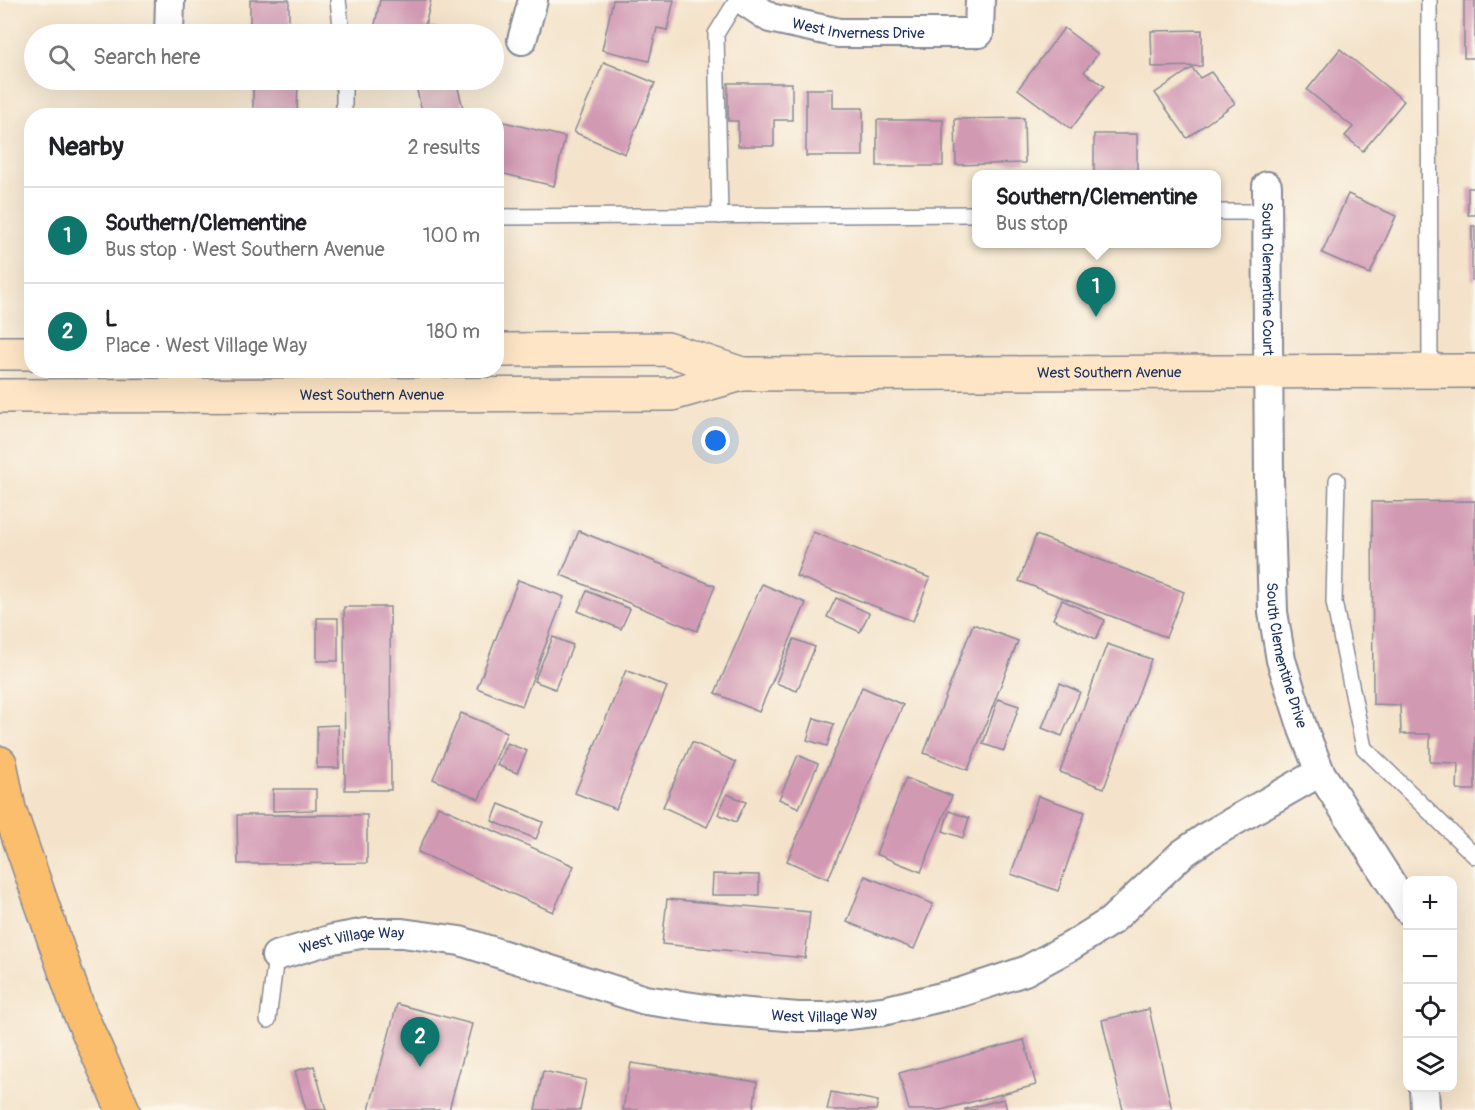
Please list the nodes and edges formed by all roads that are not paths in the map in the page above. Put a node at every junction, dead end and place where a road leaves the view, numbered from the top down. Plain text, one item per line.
1 (170, 0) edge
2 (338, 0) edge
3 (533, 0) edge
4 (737, 0) edge
5 (743, 0) edge
6 (980, 0) edge
7 (1429, 0) edge
8 (169, 24) edge
9 (341, 24) edge
10 (522, 40) dead end
11 (344, 90) edge
12 (344, 108) edge
13 (1267, 199) joint
14 (1221, 211) edge
15 (972, 214) edge
16 (720, 216) junction
17 (504, 217) edge
18 (504, 350) edge
19 (0, 353) edge
20 (24, 353) edge
21 (1430, 371) junction
22 (1475, 371) edge
23 (1267, 372) junction
24 (742, 374) junction
25 (0, 396) edge
26 (1337, 480) dead end
27 (0, 763) edge
28 (1320, 772) junction
29 (1475, 856) edge
30 (1403, 904) edge
31 (276, 956) joint
32 (268, 1020) dead end
33 (1424, 1092) edge
34 (123, 1110) edge
35 (1425, 1110) edge

1 - 8 street
2 - 9 lane
3 - 10 street
4 - 16 lane
5 - 6 street, West Inverness Drive
7 - 21 lane
11 - 12 lane
13 - 14 lane
13 - 23 street, South Clementine Court
15 - 16 lane
16 - 17 lane
18 - 24 main road, West Southern Avenue
19 - 20 main road
21 - 22 main road, West Southern Avenue
21 - 23 main road, West Southern Avenue
23 - 24 main road, West Southern Avenue
23 - 28 street, South Clementine Drive
24 - 25 main road, West Southern Avenue
26 - 29 lane
27 - 34 highway
28 - 30 street, South Clementine Drive
28 - 31 street, West Village Way
31 - 32 lane
33 - 35 street

